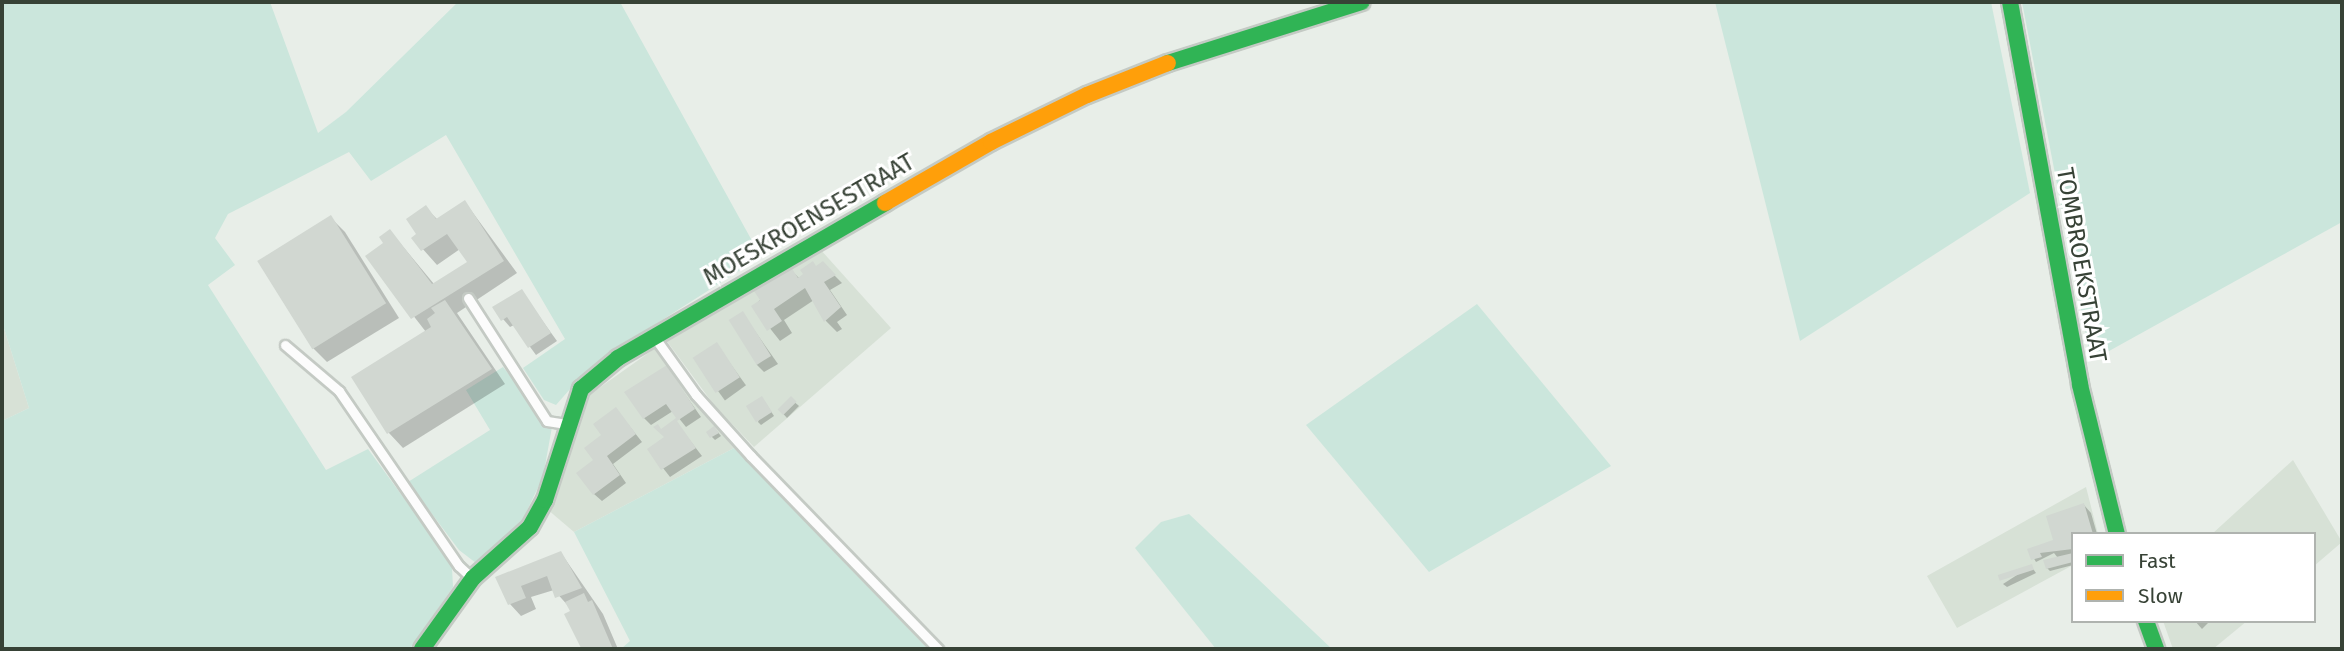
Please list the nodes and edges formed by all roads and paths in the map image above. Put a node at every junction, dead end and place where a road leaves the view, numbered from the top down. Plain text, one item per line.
1 (1362, 2) edge
2 (2010, 2) edge
3 (468, 298) dead end
4 (654, 337) junction
5 (285, 345) dead end
6 (567, 424) junction
7 (2117, 532) edge
8 (472, 578) junction
9 (2147, 623) edge
10 (422, 649) edge
11 (938, 649) edge
12 (2156, 649) edge

1 - 4 street, MOESKROENSESTRAAT
2 - 7 street, TOMBROEKSTRAAT
3 - 6 lane
4 - 6 street, MOESKROENSESTRAAT
4 - 11 lane
5 - 8 lane
6 - 8 street, MOESKROENSESTRAAT
8 - 10 street, MOESKROENSESTRAAT
9 - 12 street

